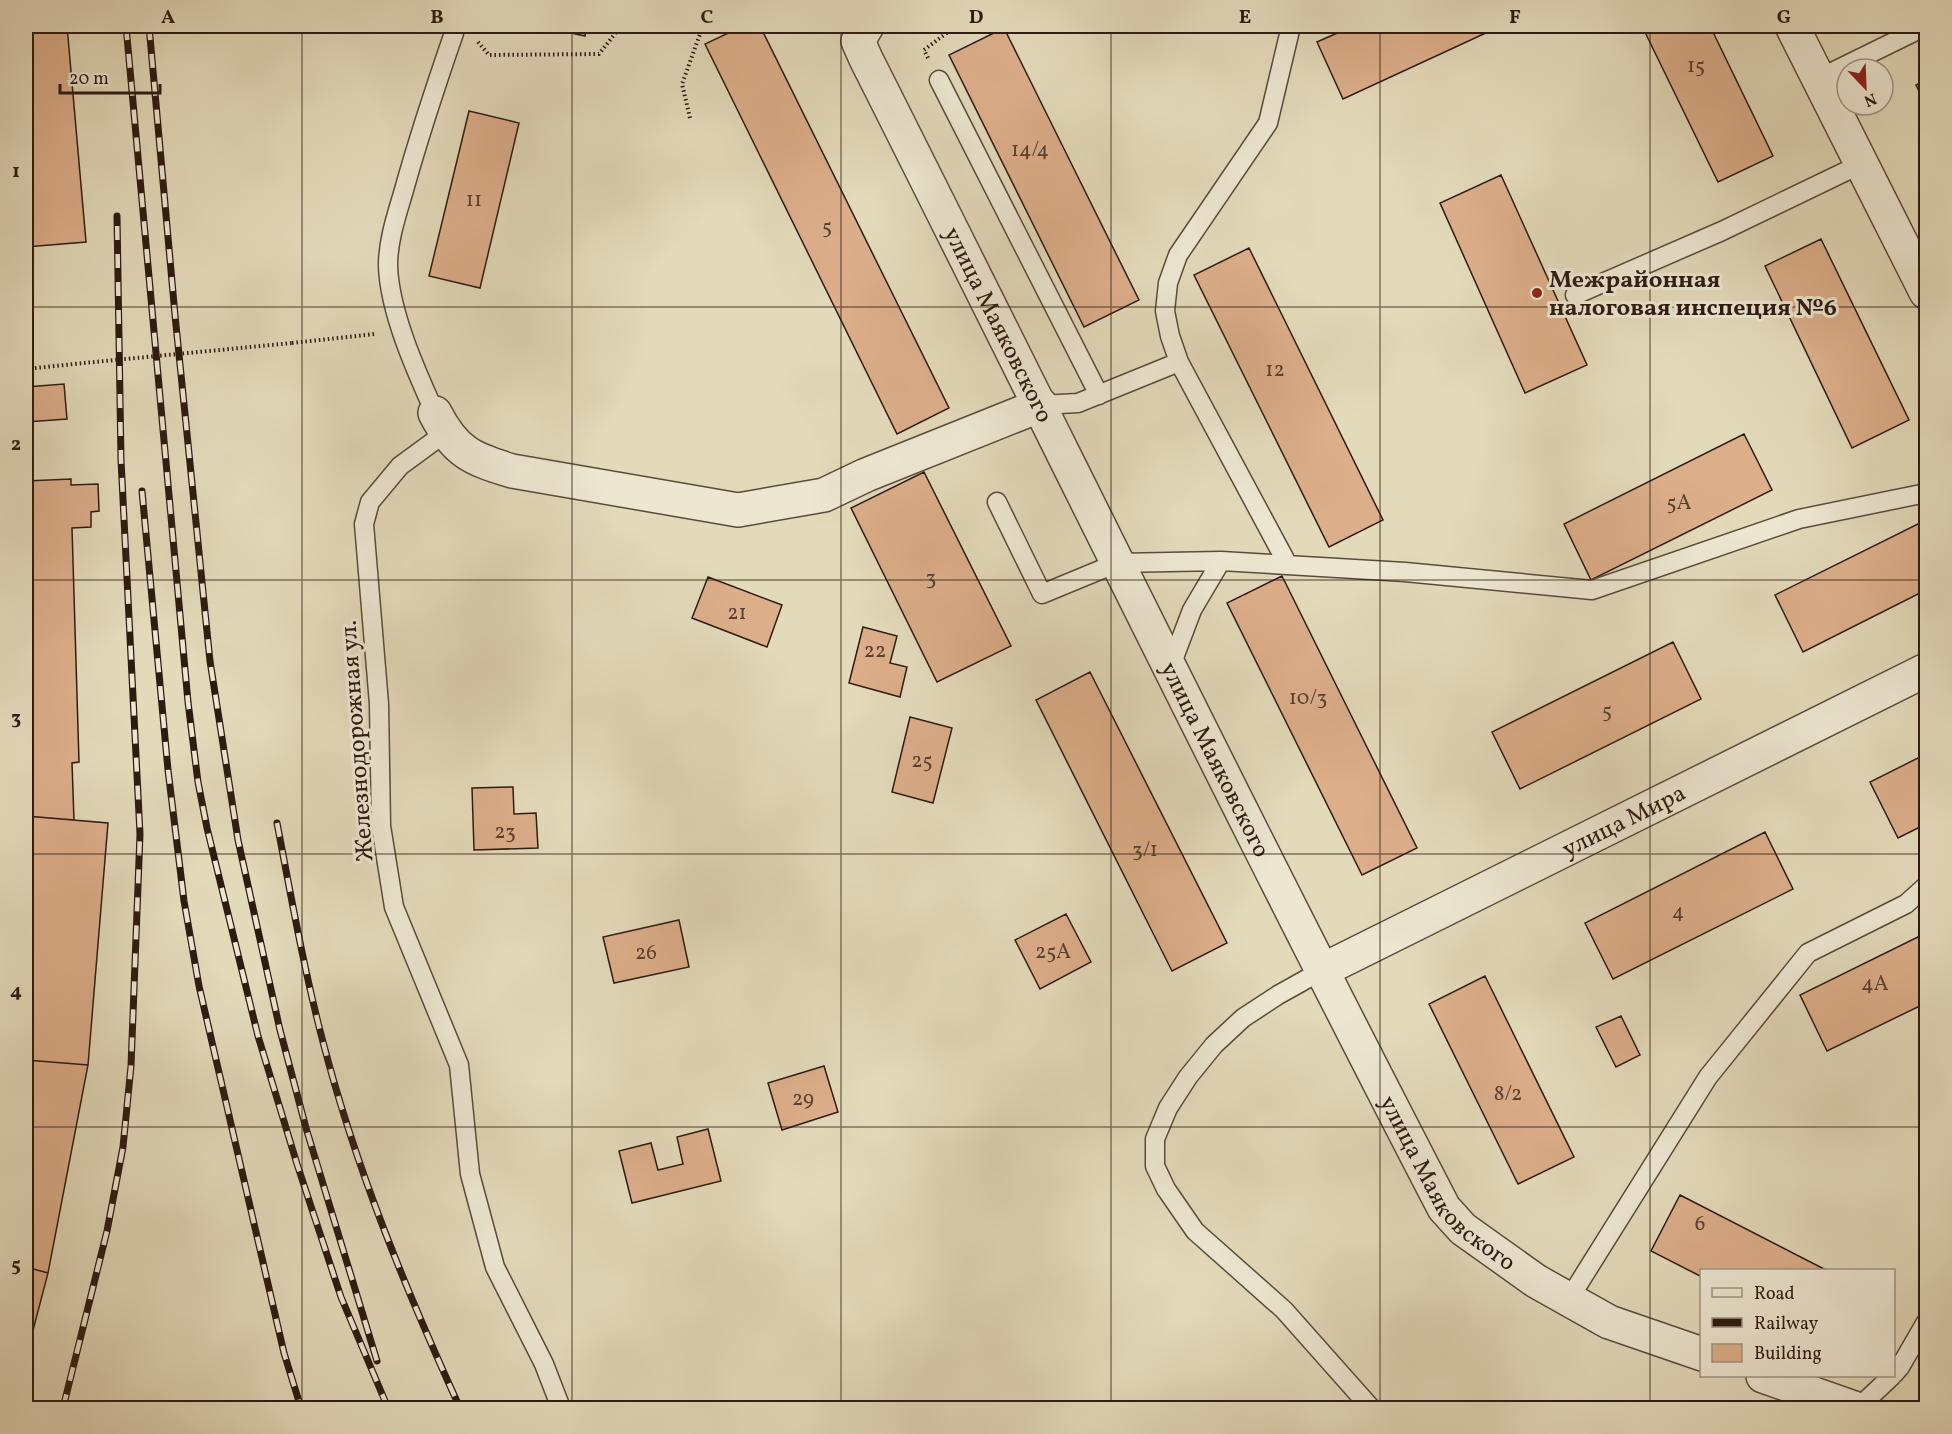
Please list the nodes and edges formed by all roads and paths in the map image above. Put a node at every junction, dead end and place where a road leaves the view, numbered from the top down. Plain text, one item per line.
1 (453, 26) edge
2 (621, 26) edge
3 (703, 26) edge
4 (956, 26) edge
5 (1291, 26) edge
6 (1792, 26) edge
7 (1926, 26) edge
8 (862, 33) edge
9 (477, 40) dead end
10 (924, 50) dead end
11 (1818, 79) junction
12 (939, 80) dead end
13 (690, 118) dead end
14 (1860, 164) junction
15 (1926, 292) edge
16 (1575, 295) dead end
17 (378, 334) dead end
18 (1179, 362) junction
19 (26, 369) edge
20 (1099, 395) junction
21 (1041, 405) junction
22 (440, 423) junction
23 (1926, 493) edge
24 (997, 502) dead end
25 (1221, 561) junction
26 (1117, 562) junction
27 (1288, 565) junction
28 (1170, 668) junction
29 (1926, 670) edge
30 (1926, 886) edge
31 (1321, 971) junction
32 (1569, 1299) junction
33 (1926, 1322) edge
34 (1700, 1354) edge
35 (1895, 1373) edge
36 (1766, 1377) edge
37 (1891, 1377) edge
38 (561, 1408) edge
39 (1371, 1408) edge
40 (1856, 1408) edge

1 - 22 lane
2 - 9 path
3 - 13 path
4 - 10 path
5 - 18 lane
6 - 11 street
7 - 11 lane
8 - 21 street, улица Маяковского
11 - 14 street
12 - 20 lane
14 - 15 street
14 - 16 lane
17 - 19 path, bridge
18 - 20 lane
18 - 27 lane
20 - 21 lane
21 - 22 street
21 - 26 street, улица Маяковского
22 - 38 lane, Железнодорожная ул.
23 - 27 lane
24 - 26 lane
25 - 26 lane
25 - 27 lane
25 - 28 lane
26 - 28 street, улица Маяковского
28 - 31 street, улица Маяковского
29 - 31 street, улица Мира
30 - 32 lane
31 - 32 street, улица Маяковского
31 - 39 lane
32 - 34 street, улица Маяковского
33 - 35 lane
36 - 40 street
37 - 40 lane

